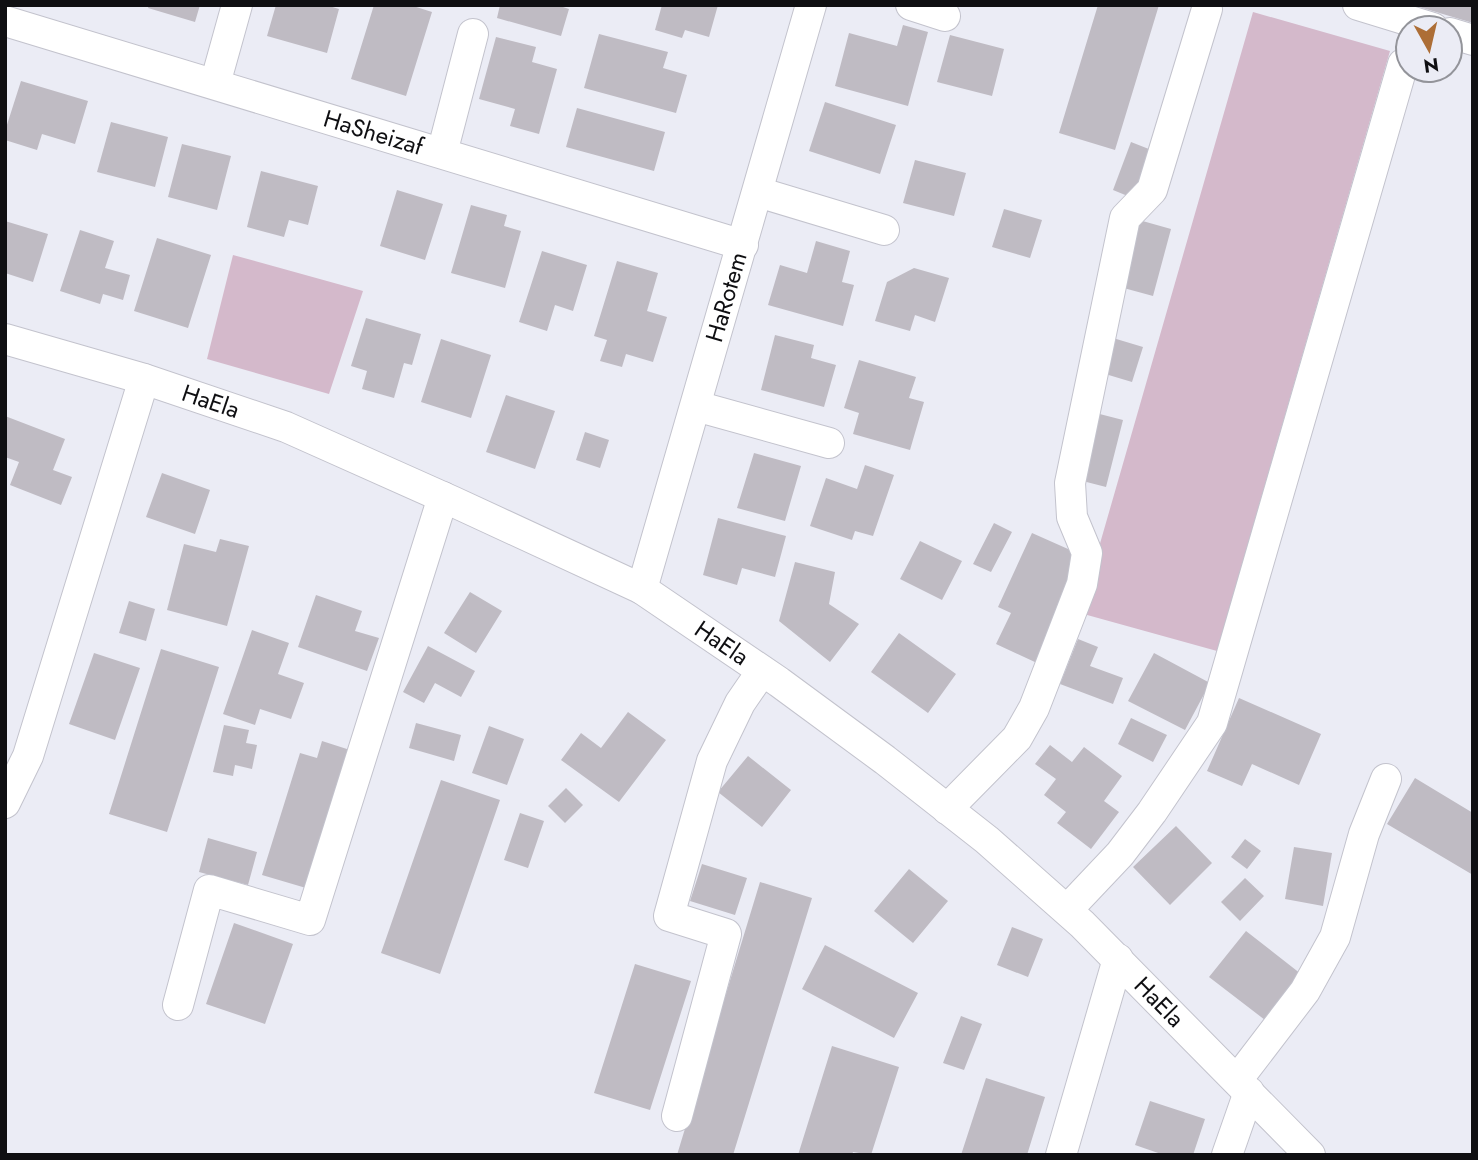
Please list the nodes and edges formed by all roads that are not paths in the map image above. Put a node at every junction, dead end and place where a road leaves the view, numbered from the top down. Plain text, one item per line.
1 (237, 5) edge
2 (811, 5) edge
3 (911, 5) edge
4 (1358, 5) edge
5 (1207, 9) dead end
6 (945, 16) dead end
7 (1394, 16) edge
8 (5, 20) edge
9 (473, 34) dead end
10 (215, 84) junction
11 (1397, 84) edge
12 (442, 153) junction
13 (758, 192) junction
14 (884, 230) dead end
15 (743, 245) junction
16 (5, 339) edge
17 (144, 379) junction
18 (696, 406) junction
19 (829, 443) dead end
20 (443, 497) junction
21 (642, 589) junction
22 (762, 671) junction
23 (1386, 779) dead end
24 (5, 803) edge
25 (947, 809) junction
26 (1067, 911) junction
27 (1118, 959) junction
28 (178, 1005) dead end
29 (1243, 1086) junction
30 (677, 1116) dead end
31 (1061, 1155) edge
32 (1227, 1155) edge
33 (1310, 1155) edge

1 - 10 street
2 - 13 street, HaRotem
3 - 6 street
4 - 7 street
5 - 25 street
8 - 10 street, HaSheizaf
9 - 12 street
10 - 12 street, HaSheizaf
11 - 26 street
12 - 15 street, HaSheizaf
13 - 14 street
13 - 15 street, HaRotem
15 - 18 street, HaRotem
16 - 17 street, HaEla
17 - 20 street, HaEla
17 - 24 street
18 - 19 street
18 - 21 street, HaRotem
20 - 21 street, HaEla
20 - 28 street
21 - 22 street, HaEla
22 - 25 street, HaEla
22 - 30 street
23 - 29 street
25 - 26 street, HaEla
26 - 27 street, HaEla
27 - 29 street, HaEla
27 - 31 street
29 - 32 street
29 - 33 street, HaEla

